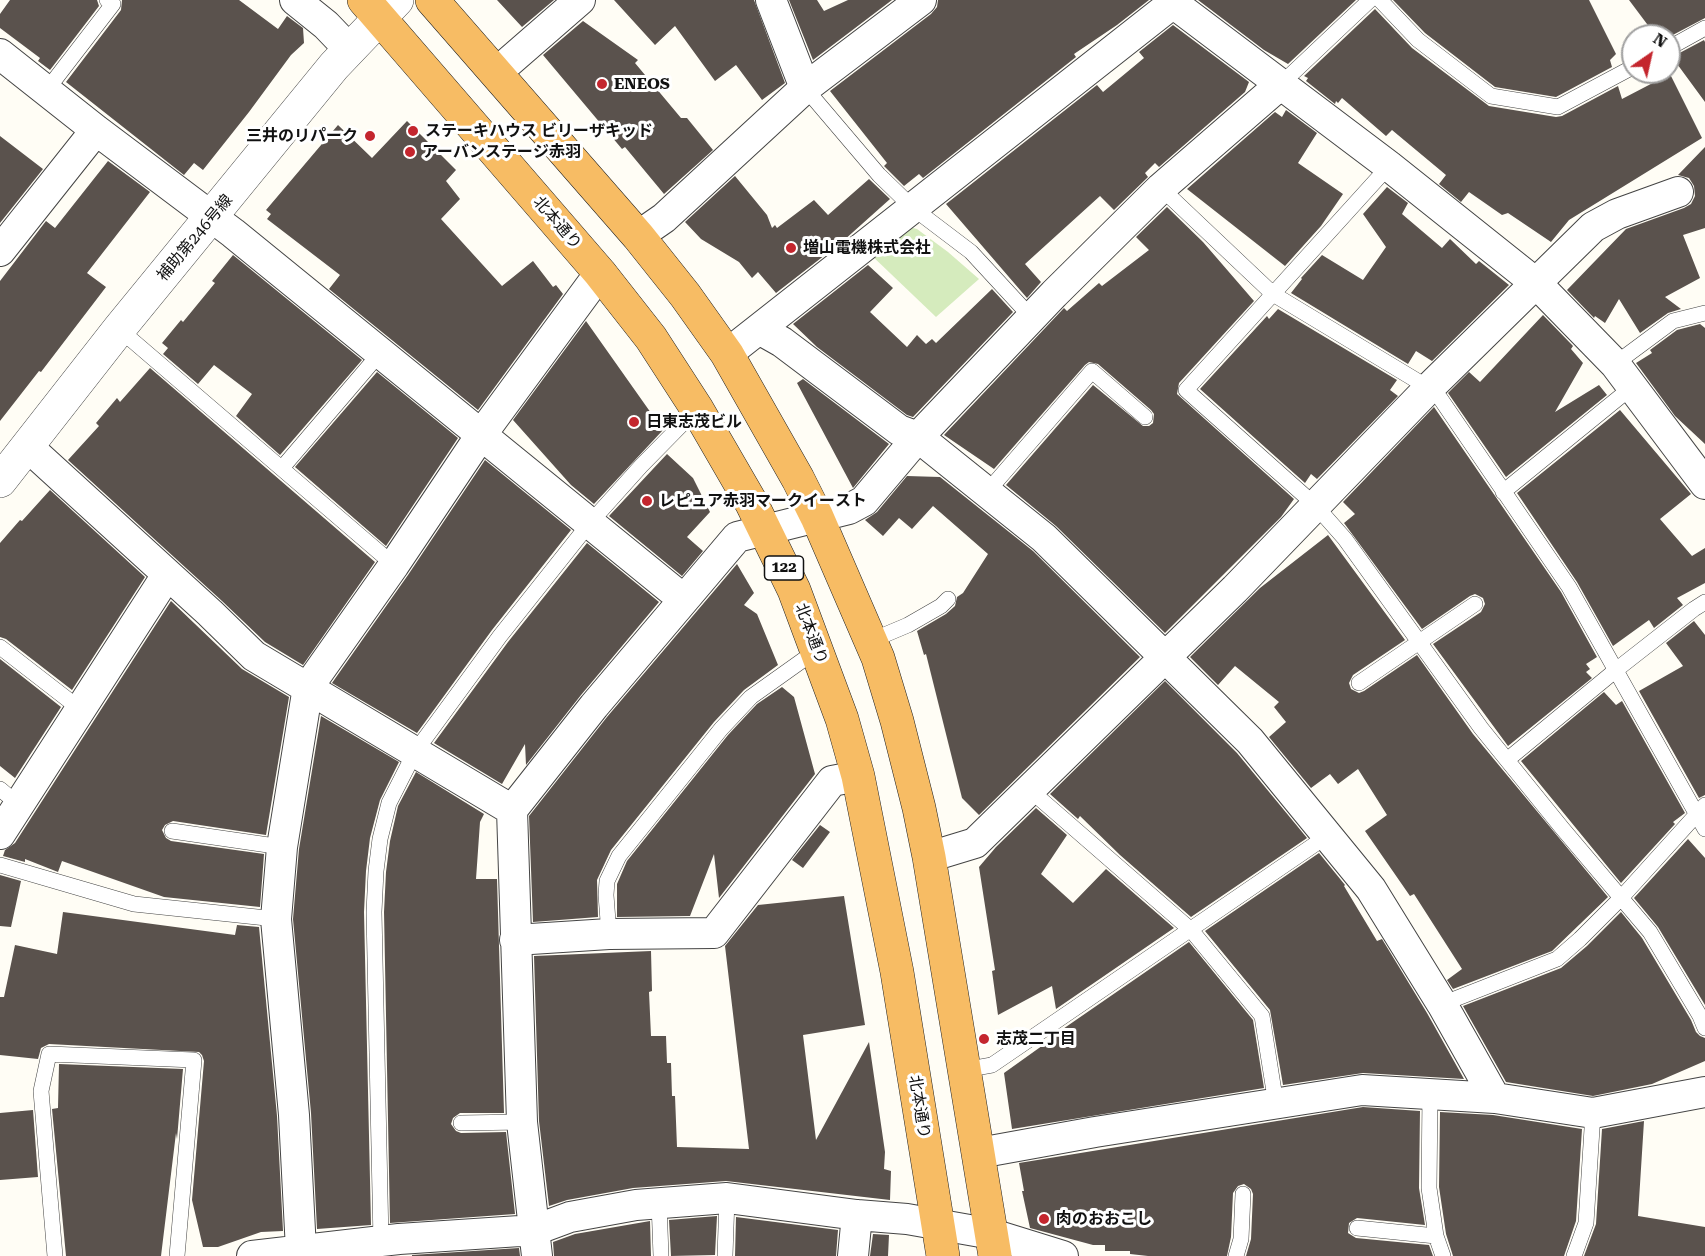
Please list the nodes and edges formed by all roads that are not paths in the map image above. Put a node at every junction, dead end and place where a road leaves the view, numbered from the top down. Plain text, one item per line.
1 (107, 0) edge
2 (295, 0) edge
3 (432, 0) edge
4 (580, 0) edge
5 (771, 0) edge
6 (921, 0) edge
7 (1370, 0) edge
8 (1380, 0) edge
9 (1173, 1) edge
10 (380, 6) edge
11 (1705, 28) edge
12 (1681, 41) edge
13 (349, 49) junction
14 (0, 54) edge
15 (496, 73) junction
16 (1621, 73) edge
17 (1281, 84) junction
18 (806, 88) junction
19 (46, 91) junction
20 (96, 130) junction
21 (1389, 166) junction
22 (1161, 188) junction
23 (1678, 192) dead end
24 (913, 208) junction
25 (212, 218) junction
26 (638, 236) junction
27 (0, 251) edge
28 (600, 273) junction
29 (1537, 284) junction
30 (1273, 294) junction
31 (1705, 313) edge
32 (1031, 317) junction
33 (119, 329) junction
34 (759, 329) junction
35 (381, 352) junction
36 (727, 354) junction
37 (1624, 375) junction
38 (1429, 388) junction
39 (697, 409) junction
40 (1145, 417) dead end
41 (481, 435) junction
42 (918, 437) junction
43 (27, 446) junction
44 (282, 468) junction
45 (1703, 476) edge
46 (0, 481) edge
47 (987, 492) junction
48 (1503, 492) junction
49 (1315, 505) junction
50 (817, 517) junction
51 (589, 524) junction
52 (766, 530) junction
53 (394, 565) junction
54 (167, 575) junction
55 (684, 599) junction
56 (948, 599) dead end
57 (1705, 602) edge
58 (1475, 604) dead end
59 (870, 641) junction
60 (1419, 642) junction
61 (0, 647) edge
62 (817, 650) junction
63 (1164, 656) junction
64 (1616, 670) junction
65 (1359, 683) dead end
66 (308, 687) junction
67 (80, 709) junction
68 (415, 752) junction
69 (1507, 760) junction
70 (858, 776) junction
71 (1030, 790) junction
72 (9, 797) edge
73 (1701, 809) edge
74 (512, 810) junction
75 (1705, 829) edge
76 (172, 831) dead end
77 (0, 834) edge
78 (1327, 836) junction
79 (282, 847) junction
80 (929, 857) junction
81 (0, 865) edge
82 (1621, 898) junction
83 (276, 919) junction
84 (1191, 930) junction
85 (609, 934) junction
86 (515, 940) junction
87 (1442, 1004) junction
88 (1705, 1028) edge
89 (964, 1070) junction
90 (1705, 1092) edge
91 (1430, 1095) junction
92 (1495, 1098) junction
93 (1276, 1104) junction
94 (1593, 1113) junction
95 (522, 1122) junction
96 (461, 1123) dead end
97 (979, 1153) junction
98 (1243, 1194) dead end
99 (727, 1198) junction
100 (659, 1202) junction
101 (857, 1215) junction
102 (938, 1224) junction
103 (1357, 1228) dead end
104 (1436, 1236) junction
105 (536, 1243) edge
106 (394, 1245) edge
107 (994, 1245) edge
108 (301, 1250) junction
109 (55, 1256) edge
110 (177, 1256) edge
111 (252, 1256) edge
112 (661, 1256) edge
113 (724, 1256) edge
114 (853, 1256) edge
115 (943, 1256) edge
116 (1063, 1256) edge
117 (1236, 1256) edge
118 (1443, 1256) edge
119 (1574, 1256) edge

1 - 19 lane
2 - 13 street
3 - 15 highway
4 - 15 street
5 - 18 street
6 - 18 street
7 - 17 lane
8 - 16 lane
9 - 17 street
9 - 24 street
10 - 13 street, 補助第246号線
10 - 28 highway, 北本通り / 122
11 - 12 lane
13 - 25 street, 補助第246号線
14 - 19 street
15 - 26 highway
17 - 21 street
17 - 22 street
18 - 24 lane
18 - 26 street
19 - 20 street
20 - 25 street
20 - 27 street
21 - 29 street
21 - 30 lane
22 - 30 lane
22 - 32 street
23 - 29 street
24 - 32 lane
24 - 34 street
25 - 33 street, 補助第246号線
25 - 35 street
26 - 36 highway
28 - 39 highway, 北本通り / 122
28 - 41 street
29 - 37 street
29 - 38 street
30 - 38 lane
30 - 49 lane
31 - 37 lane
32 - 42 street
33 - 43 street, 補助第246号線
33 - 44 lane
34 - 36 street
34 - 42 street
35 - 41 street
35 - 44 lane
36 - 50 highway
37 - 45 street
37 - 48 lane
38 - 48 lane
38 - 49 street
39 - 51 lane
39 - 52 highway, 北本通り / 122
40 - 47 lane
41 - 51 street
41 - 53 street
42 - 47 street
42 - 50 street
43 - 46 street, 補助第246号線
43 - 54 street
44 - 53 lane
47 - 63 street
48 - 64 lane
49 - 60 lane
49 - 63 street
50 - 52 street
50 - 59 highway
51 - 55 street
51 - 68 lane
52 - 55 street
52 - 62 highway, 北本通り / 122
53 - 66 street
54 - 66 street
54 - 67 street
55 - 74 street
56 - 59 lane
57 - 64 lane
58 - 60 lane
59 - 80 highway
60 - 65 lane
60 - 69 lane
61 - 67 lane
62 - 70 highway, 北本通り / 122
62 - 85 lane
63 - 71 street
63 - 78 street
64 - 69 lane
64 - 73 lane
66 - 68 street
66 - 79 street
67 - 72 street
68 - 74 street
68 - 106 lane
69 - 82 lane
70 - 85 street
70 - 102 highway, 北本通り / 122
71 - 80 street
71 - 84 lane
72 - 77 street
73 - 75 lane
73 - 82 lane
74 - 86 street
76 - 79 lane
78 - 84 lane
78 - 87 street
79 - 83 street
80 - 89 highway
81 - 83 lane
82 - 87 lane
82 - 88 lane
83 - 108 street
84 - 89 lane
84 - 93 lane
85 - 86 street
86 - 95 street
87 - 92 street
89 - 97 highway
90 - 94 street
91 - 92 street
91 - 93 street
91 - 104 lane
92 - 94 street
93 - 97 street
94 - 119 lane
95 - 96 lane
95 - 105 street
97 - 107 highway
98 - 117 lane
99 - 100 street
99 - 101 street
99 - 113 lane
100 - 105 street
100 - 112 lane
101 - 102 street
101 - 114 street
102 - 107 street
102 - 115 highway, 北本通り / 122
103 - 104 lane
104 - 118 lane
105 - 106 street
106 - 108 street
107 - 116 street
108 - 111 street
109 - 110 lane

